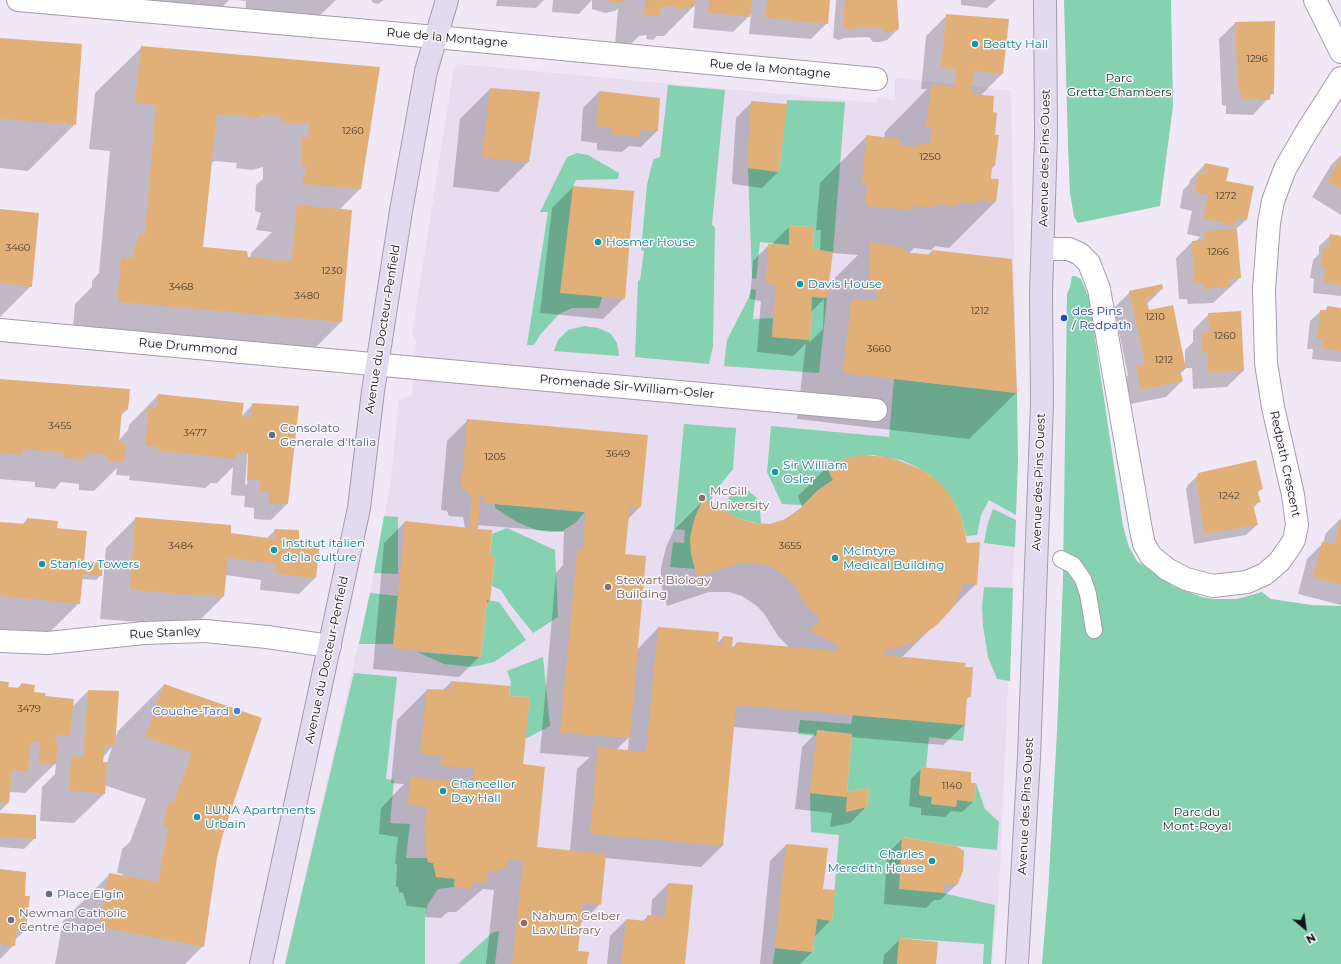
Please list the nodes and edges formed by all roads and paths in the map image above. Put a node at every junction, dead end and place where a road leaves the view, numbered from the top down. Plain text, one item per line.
1 (18, 0) edge
2 (447, 0) edge
3 (1045, 0) edge
4 (1315, 0) edge
5 (436, 37) junction
6 (1341, 52) edge
7 (1341, 78) edge
8 (876, 79) dead end
9 (1044, 249) junction
10 (0, 330) edge
11 (377, 364) junction
12 (876, 410) dead end
13 (1061, 559) dead end
14 (1094, 630) dead end
15 (0, 641) edge
16 (330, 646) junction
17 (261, 964) edge
18 (1017, 964) edge

1 - 5 street, Rue de la Montagne
2 - 5 main road, Avenue du Docteur-Penfield
3 - 9 main road, Avenue des Pins Ouest
4 - 6 street
5 - 8 street, Rue de la Montagne
5 - 11 main road, Avenue du Docteur-Penfield
7 - 9 street, Redpath Crescent
9 - 18 main road, Avenue des Pins Ouest
10 - 11 street, Rue Drummond
11 - 12 street, Promenade Sir-William-Osler
11 - 16 main road, Avenue du Docteur-Penfield
13 - 14 street
15 - 16 street, Rue Stanley
16 - 17 main road, Avenue du Docteur-Penfield

